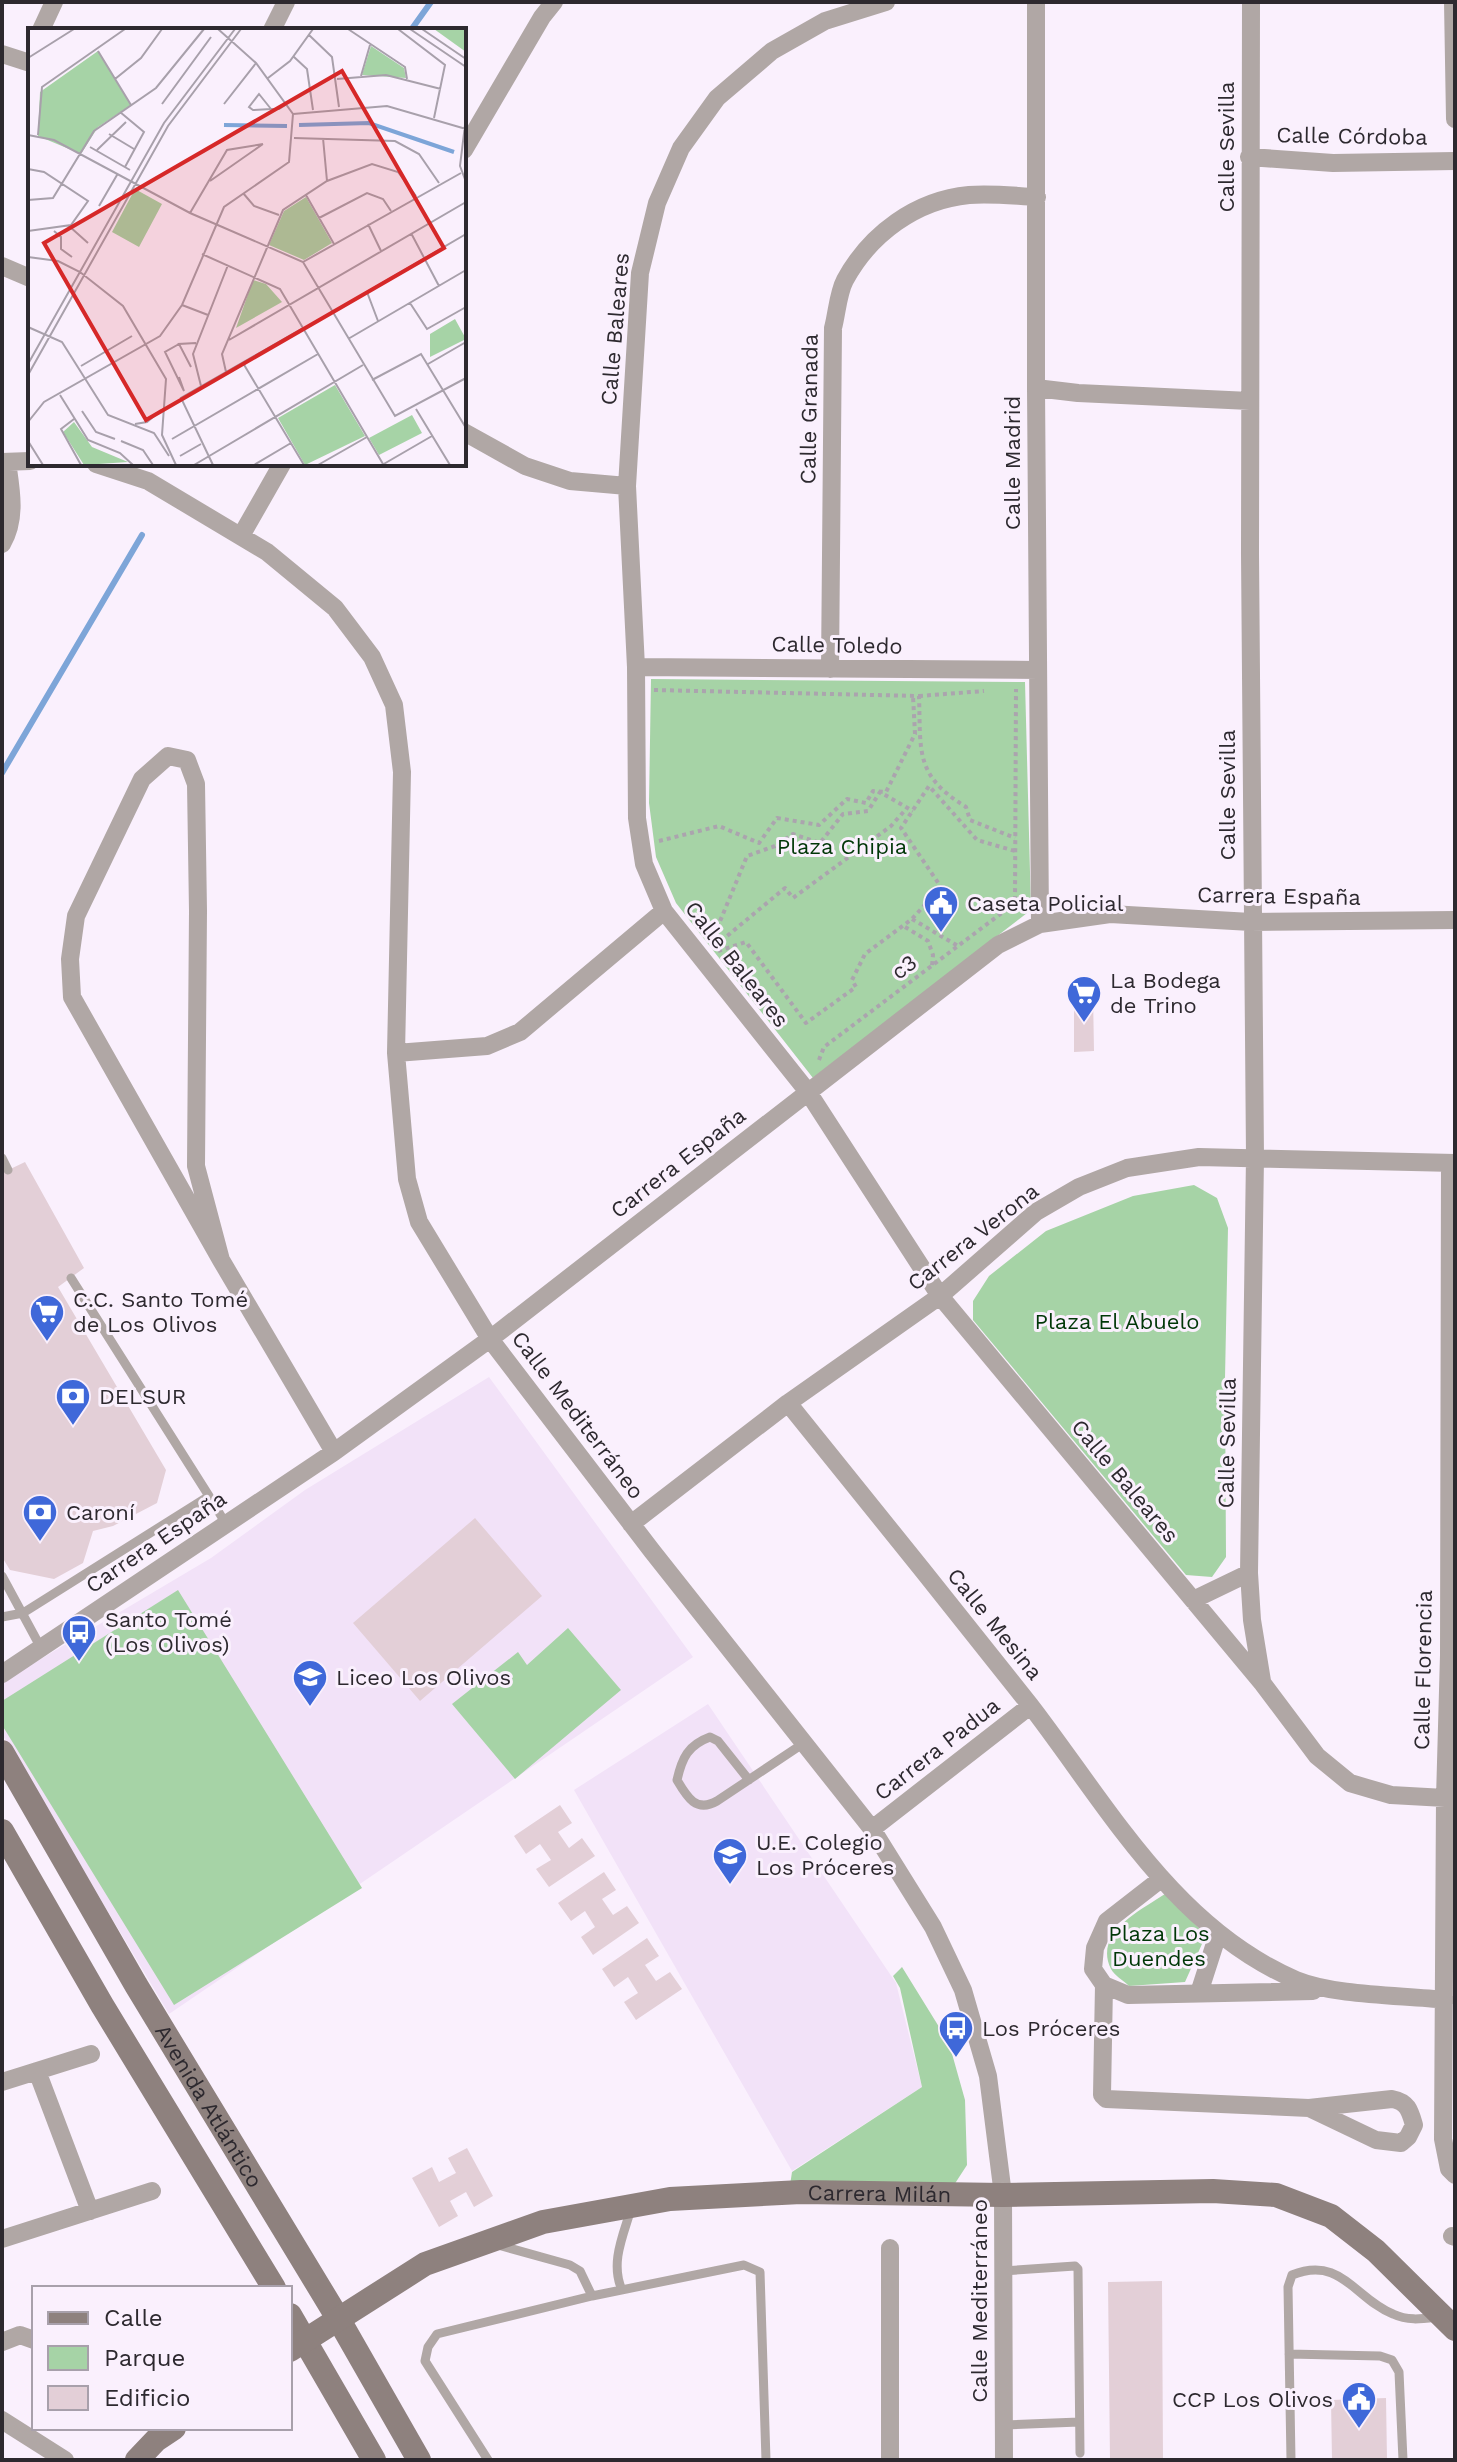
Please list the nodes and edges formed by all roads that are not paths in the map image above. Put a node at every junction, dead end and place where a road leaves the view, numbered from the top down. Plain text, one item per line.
1 (54, 2) edge
2 (286, 2) edge
3 (554, 2) edge
4 (886, 2) edge
5 (1036, 2) edge
6 (1251, 2) edge
7 (1453, 2) edge
8 (42, 28) edge
9 (273, 28) edge
10 (2, 54) edge
11 (28, 59) edge
12 (1455, 119) edge
13 (466, 147) edge
14 (1249, 157) junction
15 (1455, 161) edge
16 (1037, 197) junction
17 (2, 266) edge
18 (28, 277) edge
19 (1036, 388) junction
20 (1250, 401) junction
21 (466, 433) edge
22 (28, 461) edge
23 (5, 462) edge
24 (102, 466) edge
25 (281, 466) edge
26 (627, 486) junction
27 (241, 536) junction
28 (2, 544) edge
29 (636, 667) junction
30 (830, 669) junction
31 (1038, 670) junction
32 (664, 911) junction
33 (1455, 920) edge
34 (1251, 922) junction
35 (1040, 924) junction
36 (396, 1053) junction
37 (808, 1092) junction
38 (1255, 1157) junction
39 (2, 1158) edge
40 (1453, 1163) edge
41 (8, 1170) dead end
42 (221, 1260) junction
43 (71, 1278) dead end
44 (940, 1296) junction
45 (490, 1339) junction
46 (788, 1403) junction
47 (334, 1452) junction
48 (209, 1496) junction
49 (226, 1524) junction
50 (631, 1524) junction
51 (1249, 1573) junction
52 (2, 1576) edge
53 (1193, 1600) junction
54 (23, 1613) junction
55 (2, 1617) edge
56 (41, 1648) junction
57 (1452, 1655) edge
58 (2, 1674) edge
59 (1263, 1684) junction
60 (1030, 1706) junction
61 (804, 1743) junction
62 (2, 1752) edge
63 (749, 1780) junction
64 (1445, 1798) junction
65 (872, 1829) junction
66 (2, 1831) edge
67 (1161, 1879) junction
68 (1218, 1934) junction
69 (1104, 1985) junction
70 (1339, 1990) junction
71 (1199, 1993) junction
72 (1445, 2000) junction
73 (91, 2054) dead end
74 (37, 2071) junction
75 (2, 2082) edge
76 (1309, 2108) junction
77 (1455, 2175) edge
78 (152, 2191) dead end
79 (1003, 2195) junction
80 (632, 2206) junction
81 (90, 2211) junction
82 (2, 2239) edge
83 (487, 2242) junction
84 (890, 2248) dead end
85 (1003, 2271) junction
86 (273, 2286) edge
87 (622, 2290) junction
88 (592, 2296) junction
89 (339, 2320) junction
90 (292, 2322) edge
91 (1448, 2323) edge
92 (32, 2339) edge
93 (2, 2342) edge
94 (298, 2344) edge
95 (1455, 2344) edge
96 (1289, 2354) junction
97 (2, 2420) edge
98 (1079, 2422) junction
99 (1004, 2425) junction
100 (171, 2430) edge
101 (1080, 2453) dead end
102 (65, 2460) edge
103 (137, 2460) edge
104 (374, 2460) edge
105 (419, 2460) edge
106 (488, 2460) edge
107 (766, 2460) edge
108 (890, 2460) edge
109 (1004, 2460) edge
110 (1291, 2460) edge
111 (1403, 2460) edge

1 - 8 street
2 - 9 street
3 - 13 street
4 - 26 street, Calle Baleares
5 - 16 street, Calle Madrid
6 - 14 street, Calle Sevilla
7 - 12 street
10 - 11 street
14 - 15 street, Calle Córdoba
14 - 20 street, Calle Sevilla
16 - 19 street, Calle Madrid
16 - 30 street, Calle Granada
17 - 18 street
19 - 20 street
19 - 31 street, Calle Madrid
20 - 34 street, Calle Sevilla
21 - 26 street
22 - 23 street
23 - 28 street
24 - 27 street, Calle Mediterráneo
25 - 27 street
26 - 29 street, Calle Baleares
27 - 36 street, Calle Mediterráneo
29 - 30 street, Calle Toledo
29 - 32 street, Calle Baleares
30 - 31 street, Calle Toledo
31 - 35 street, Calle Madrid
32 - 36 street
32 - 37 street, Calle Baleares
33 - 34 street, Carrera España
34 - 35 street, Carrera España
34 - 38 street, Calle Sevilla
35 - 37 street, Carrera España
36 - 45 street, Calle Mediterráneo
37 - 44 street, Calle Baleares
37 - 45 street, Carrera España
38 - 40 street, Carrera Verona
38 - 44 street, Carrera Verona
38 - 51 street, Calle Sevilla
39 - 41 lane
40 - 57 street, Calle Florencia
42 - 42 street
42 - 47 street
43 - 48 lane
44 - 46 street, Carrera Verona
44 - 53 street, Calle Baleares
45 - 47 street, Carrera España
45 - 50 street, Calle Mediterráneo
46 - 50 street, Carrera Verona
46 - 60 street, Calle Mesina
47 - 49 street, Carrera España
48 - 49 lane
48 - 54 lane
49 - 56 street, Carrera España
50 - 61 street, Calle Mediterráneo
51 - 53 street
51 - 59 street, Calle Sevilla
52 - 54 lane
53 - 59 street, Calle Baleares
54 - 55 lane
54 - 56 lane
56 - 58 street, Carrera España
57 - 64 street, Calle Florencia
59 - 64 street, Calle Baleares
60 - 65 street, Carrera Padua
60 - 67 street, Calle Mesina
61 - 63 lane
61 - 65 street, Calle Mediterráneo
62 - 89 main road, Avenida Atlántico
63 - 63 lane
64 - 72 street, Calle Florencia
65 - 79 street, Calle Mediterráneo
66 - 86 main road, Avenida Atlántico
67 - 68 street, Calle Mesina
67 - 69 street
68 - 70 street, Calle Mesina
68 - 71 street
69 - 71 street, Calle Mesina
69 - 76 street
70 - 71 street, Calle Mesina
70 - 72 street, Calle Mesina
72 - 77 street, Calle Florencia
73 - 74 street
74 - 75 street
74 - 81 street
76 - 76 street
78 - 81 street
79 - 80 main road, Carrera Milán
79 - 85 street, Calle Mediterráneo
79 - 91 main road, Carrera Milán
80 - 83 main road, Carrera Milán
80 - 87 lane
81 - 82 street
83 - 88 lane
83 - 89 main road, Carrera Milán
84 - 108 street
85 - 98 lane
85 - 99 street, Calle Mediterráneo
87 - 88 lane
87 - 107 lane
88 - 106 lane
89 - 94 main road, Carrera Milán
89 - 105 main road, Avenida Atlántico
90 - 94 main road
91 - 95 main road, Carrera Milán
91 - 96 lane
92 - 93 street
94 - 104 main road
96 - 110 lane
96 - 111 lane
97 - 102 street
98 - 99 lane
98 - 101 lane
99 - 109 street, Calle Mediterráneo
100 - 103 main road

